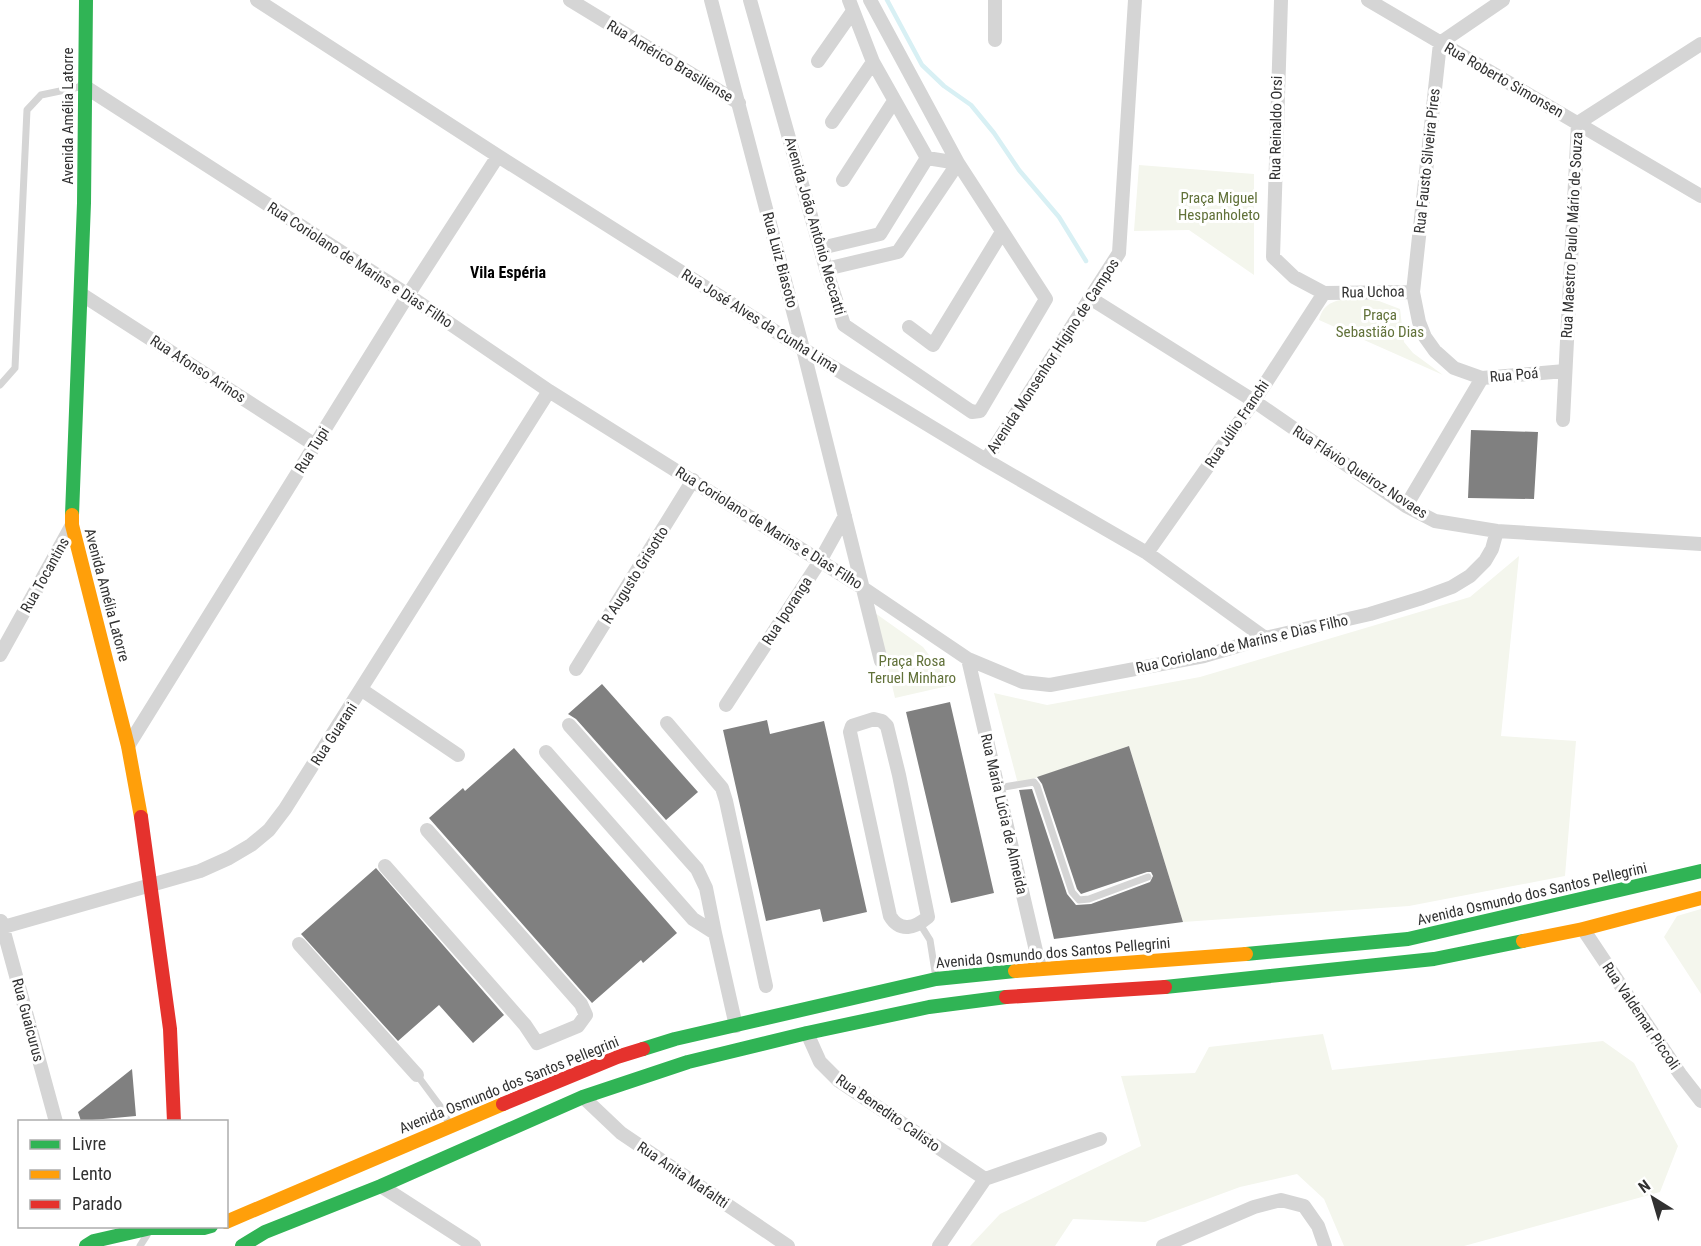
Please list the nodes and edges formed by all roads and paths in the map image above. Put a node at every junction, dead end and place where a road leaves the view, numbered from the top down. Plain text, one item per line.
1 (86, 0) edge
2 (570, 0) edge
3 (711, 0) edge
4 (750, 0) edge
5 (870, 0) edge
6 (995, 0) edge
7 (1135, 0) edge
8 (1281, 0) edge
9 (1368, 0) edge
10 (1503, 0) edge
11 (262, 1) edge
12 (851, 5) edge
13 (995, 40) dead end
14 (1440, 43) junction
15 (1701, 44) edge
16 (818, 61) dead end
17 (873, 62) junction
18 (84, 86) junction
19 (894, 101) junction
20 (739, 103) junction
21 (832, 122) dead end
22 (1578, 123) junction
23 (498, 156) junction
24 (927, 158) junction
25 (958, 163) junction
26 (843, 180) dead end
27 (1701, 196) edge
28 (1002, 231) junction
29 (820, 248) junction
30 (1273, 257) joint
31 (826, 269) junction
32 (1413, 292) junction
33 (1324, 293) junction
34 (81, 294) junction
35 (408, 295) junction
36 (1090, 298) junction
37 (909, 327) dead end
38 (803, 349) junction
39 (1435, 351) joint
40 (1565, 371) junction
41 (1482, 378) junction
42 (0, 385) edge
43 (549, 390) junction
44 (1254, 401) junction
45 (1563, 420) dead end
46 (315, 445) junction
47 (986, 460) junction
48 (693, 480) junction
49 (1406, 506) junction
50 (845, 516) junction
51 (72, 525) junction
52 (1497, 531) junction
53 (1701, 544) edge
54 (1147, 553) junction
55 (820, 561) junction
56 (863, 588) junction
57 (1265, 638) junction
58 (0, 655) edge
59 (968, 659) junction
60 (881, 661) dead end
61 (576, 669) dead end
62 (362, 690) junction
63 (726, 705) dead end
64 (667, 723) dead end
65 (569, 725) dead end
66 (128, 746) junction
67 (546, 752) dead end
68 (458, 755) dead end
69 (998, 788) junction
70 (427, 830) dead end
71 (385, 866) dead end
72 (1701, 871) edge
73 (1148, 877) dead end
74 (150, 885) junction
75 (1597, 895) junction
76 (1701, 898) edge
77 (1579, 920) junction
78 (920, 924) junction
79 (1, 925) edge
80 (715, 933) junction
81 (299, 944) dead end
82 (1239, 954) junction
83 (1040, 968) junction
84 (936, 980) junction
85 (1196, 985) junction
86 (766, 986) dead end
87 (736, 1026) junction
88 (807, 1033) junction
89 (417, 1075) joint
90 (583, 1097) junction
91 (1701, 1101) edge
92 (55, 1120) edge
93 (174, 1120) edge
94 (451, 1128) junction
95 (1100, 1139) dead end
96 (396, 1150) junction
97 (985, 1179) junction
98 (381, 1186) junction
99 (228, 1222) edge
100 (148, 1228) edge
101 (151, 1228) edge
102 (181, 1228) edge
103 (206, 1230) edge
104 (86, 1246) edge
105 (140, 1246) edge
106 (242, 1246) edge
107 (474, 1246) edge
108 (788, 1246) edge
109 (939, 1246) edge
110 (1163, 1246) edge
111 (1325, 1246) edge

1 - 18 main road, Avenida Amélia Latorre
2 - 20 street, Rua Américo Brasiliense
3 - 20 street, Rua Luiz Biasoto
4 - 29 street, Avenida João Antônio Meccatti
5 - 25 street, Avenida João Antônio Meccatti
6 - 13 street
7 - 36 street, Avenida Monsenhor Higino de Campos
8 - 30 street, Rua Reinaldo Orsi
9 - 14 street, Rua Roberto Simonsen
10 - 14 street
11 - 23 street, Rua José Alves da Cunha Lima
12 - 16 street
12 - 17 street
14 - 22 street, Rua Roberto Simonsen
14 - 32 street, Rua Fausto Silveira Pires
15 - 22 street, Rua Maestro Paulo Mário de Souza
17 - 19 street
17 - 21 street
18 - 34 main road, Avenida Amélia Latorre
18 - 35 street, Rua Coriolano de Marins e Dias Filho
18 - 42 lane
19 - 24 street
19 - 26 street
20 - 38 street, Rua Luiz Biasoto
22 - 27 street, Rua Roberto Simonsen
22 - 40 street, Rua Maestro Paulo Mário de Souza
23 - 35 street, Rua Tupi
23 - 38 street, Rua José Alves da Cunha Lima
24 - 25 street
24 - 29 street
25 - 28 street, Avenida João Antônio Meccatti
25 - 31 street
28 - 31 street, Avenida João Antônio Meccatti
28 - 37 street
29 - 31 street, Avenida João Antônio Meccatti
30 - 33 street, Rua Uchoa
32 - 33 street, Rua Uchoa
32 - 39 street, Rua Fausto Silveira Pires
33 - 44 street, Rua Júlio Franchi
34 - 46 street, Rua Afonso Arinos
34 - 51 main road, Avenida Amélia Latorre
35 - 43 street, Rua Coriolano de Marins e Dias Filho
35 - 46 street, Rua Tupi
36 - 44 street, Rua Flávio Queiroz Novaes
36 - 47 street, Avenida Monsenhor Higino de Campos
38 - 47 street, Rua José Alves da Cunha Lima
38 - 50 street, Rua Luiz Biasoto
39 - 41 street, Rua Poá
40 - 41 street, Rua Poá
40 - 45 street, Rua Maestro Paulo Mário de Souza
41 - 49 street
43 - 48 street, Rua Coriolano de Marins e Dias Filho
43 - 62 street, Rua Guarani
44 - 49 street, Rua Flávio Queiroz Novaes
44 - 54 street, Rua Júlio Franchi
46 - 66 street, Rua Tupi
47 - 54 street, Rua José Alves da Cunha Lima
48 - 55 street, Rua Coriolano de Marins e Dias Filho
48 - 61 street, R Augusto Grisotto
49 - 52 street, Rua Flávio Queiroz Novaes
50 - 55 street, Rua Iporanga
50 - 56 street, Rua Luiz Biasoto
51 - 58 street, Rua Tocantins
51 - 66 main road, Avenida Amélia Latorre
52 - 53 street, Rua Flávio Queiroz Novaes
52 - 57 street, Rua Coriolano de Marins e Dias Filho
54 - 57 street, Rua José Alves da Cunha Lima
55 - 56 street, Rua Coriolano de Marins e Dias Filho
55 - 63 street, Rua Iporanga
56 - 59 street, Rua Coriolano de Marins e Dias Filho
56 - 60 street, Rua Luiz Biasoto
57 - 59 street, Rua Coriolano de Marins e Dias Filho
59 - 69 street, Rua Maria Lúcia de Almeida
62 - 68 street
62 - 74 street, Rua Guarani
64 - 86 street
65 - 80 street
66 - 74 main road, Avenida Amélia Latorre
67 - 80 street
69 - 73 lane
69 - 83 street, Rua Maria Lúcia de Almeida
70 - 71 street
72 - 75 main road, Avenida Osmundo dos Santos Pellegrini
74 - 79 street, Rua Guarani
74 - 93 main road, Avenida Amélia Latorre
75 - 77 main road
75 - 82 main road, Avenida Osmundo dos Santos Pellegrini
76 - 77 main road
77 - 85 main road
77 - 91 street, Rua Valdemar Piccoli
78 - 78 street
78 - 84 lane
79 - 92 street, Rua Guaicurus
80 - 87 street
81 - 89 street
82 - 83 main road, Avenida Osmundo dos Santos Pellegrini
82 - 85 main road
83 - 84 main road, Avenida Osmundo dos Santos Pellegrini
84 - 87 main road, Avenida Osmundo dos Santos Pellegrini
85 - 88 main road
87 - 94 main road, Avenida Osmundo dos Santos Pellegrini
88 - 90 main road
88 - 97 street, Rua Benedito Calisto
89 - 94 lane
90 - 98 main road
90 - 108 street, Rua Anita Mafaltti
94 - 96 main road, Avenida Osmundo dos Santos Pellegrini
95 - 97 street
96 - 98 main road
96 - 99 main road, Avenida Osmundo dos Santos Pellegrini
97 - 109 street
98 - 106 main road
98 - 107 street
100 - 104 main road
101 - 105 lane
102 - 103 main road
110 - 111 street

